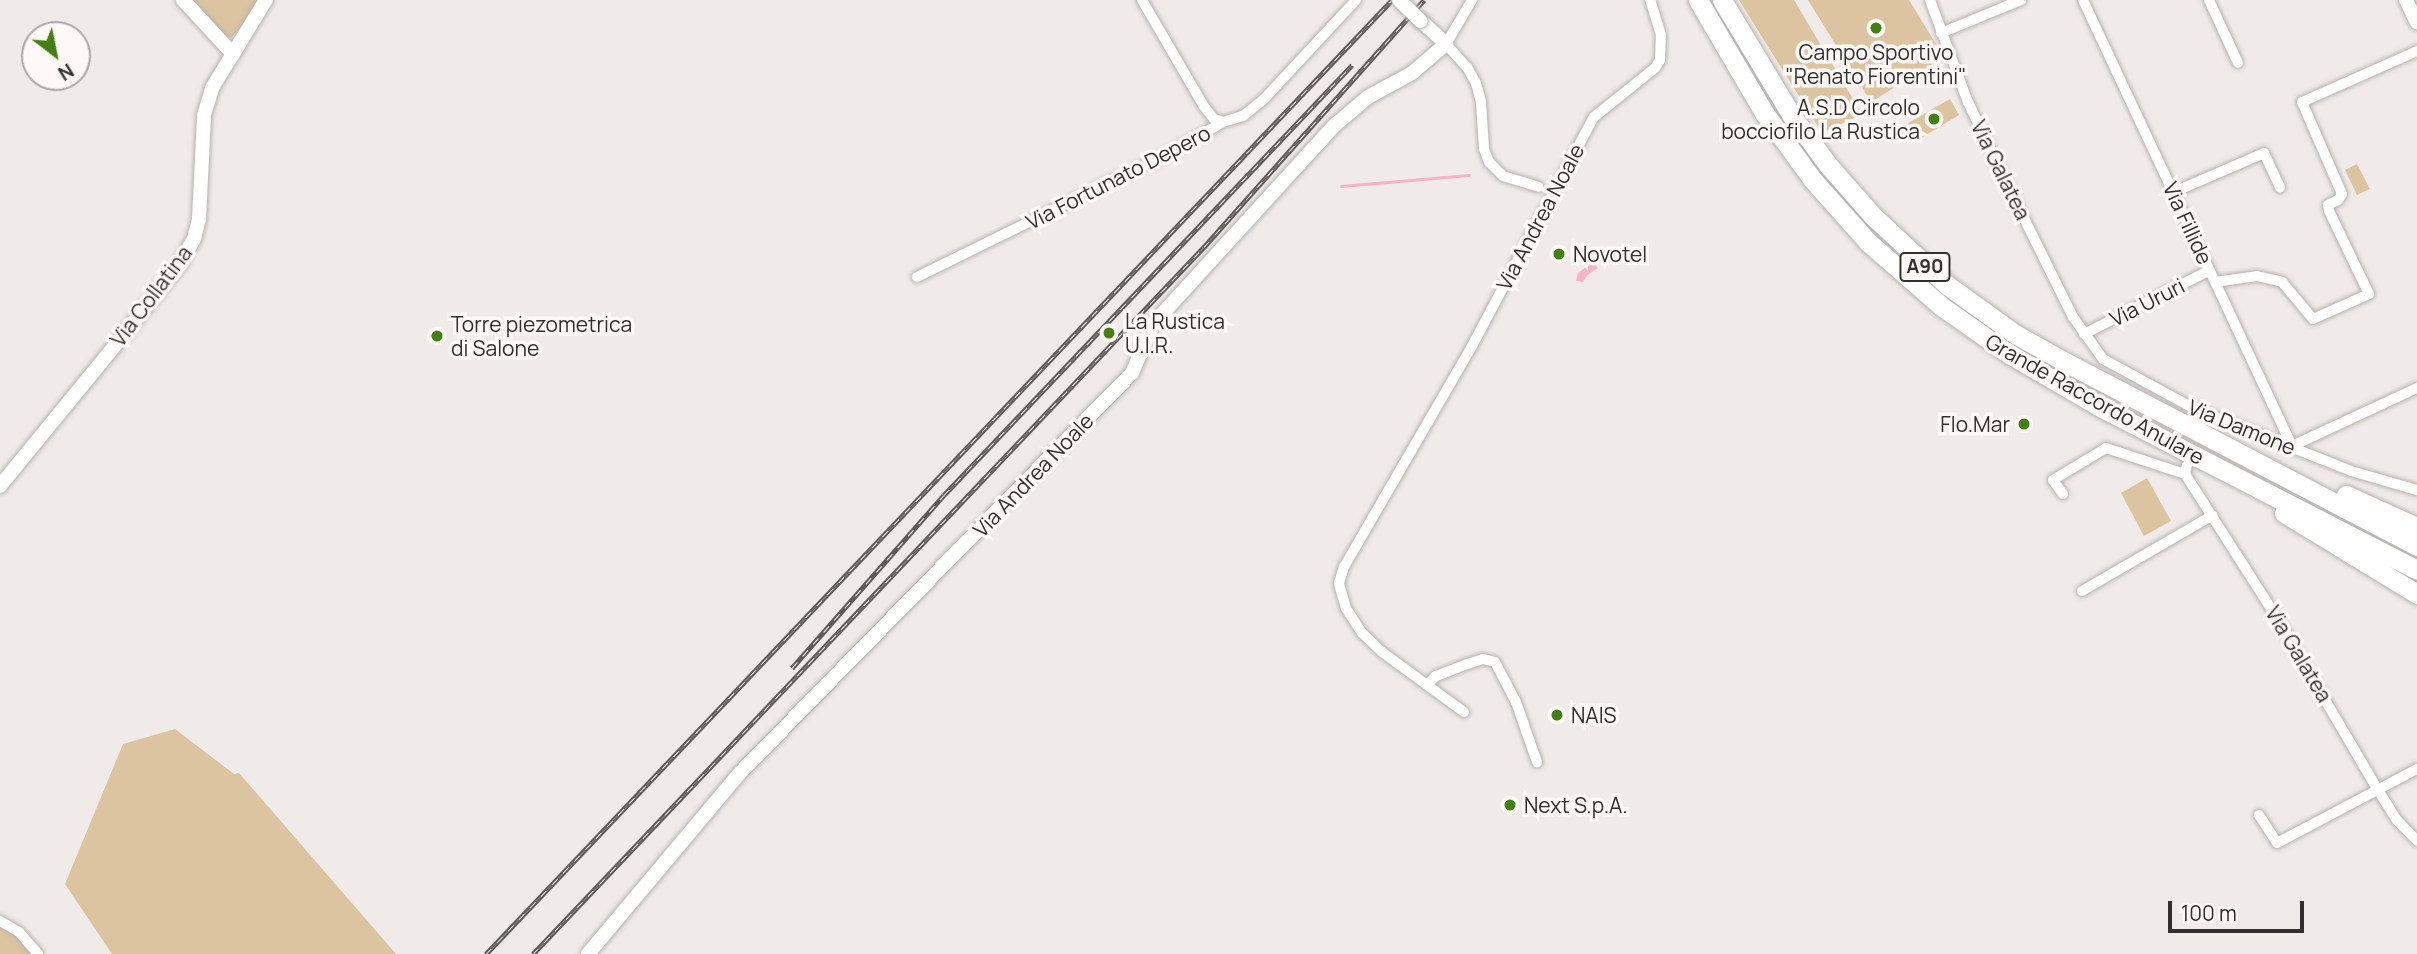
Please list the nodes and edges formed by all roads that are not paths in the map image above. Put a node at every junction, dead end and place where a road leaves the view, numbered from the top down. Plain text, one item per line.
1 (184, 0) edge
2 (266, 0) edge
3 (1142, 0) edge
4 (1356, 0) edge
5 (1399, 0) edge
6 (1472, 0) edge
7 (1650, 0) edge
8 (1698, 0) edge
9 (1722, 0) edge
10 (1930, 0) edge
11 (2021, 0) edge
12 (2084, 0) edge
13 (2209, 0) edge
14 (2406, 0) edge
15 (2417, 23) edge
16 (1941, 33) junction
17 (1446, 44) junction
18 (2417, 51) edge
19 (233, 54) junction
20 (2238, 63) dead end
21 (1223, 122) junction
22 (1538, 187) dead end
23 (2280, 188) dead end
24 (2174, 192) junction
25 (2210, 270) junction
26 (917, 277) dead end
27 (2215, 282) junction
28 (2084, 334) junction
29 (2417, 388) edge
30 (2212, 442) junction
31 (2292, 446) junction
32 (2219, 468) junction
33 (2046, 469) dead end
34 (2053, 480) junction
35 (0, 486) edge
36 (2417, 490) edge
37 (2063, 494) dead end
38 (2213, 515) junction
39 (2417, 527) edge
40 (2417, 546) edge
41 (2417, 569) edge
42 (2407, 583) edge
43 (2082, 591) dead end
44 (2417, 594) edge
45 (1427, 685) junction
46 (1464, 712) dead end
47 (1536, 762) dead end
48 (2417, 769) edge
49 (2378, 790) junction
50 (2259, 815) dead end
51 (2417, 841) edge
52 (0, 921) edge
53 (38, 954) edge
54 (588, 954) edge

1 - 19 street
2 - 19 street, Via Collatina
3 - 21 street, Via Fortunato Depero
4 - 21 street
5 - 17 street, bridge
6 - 17 street, Via Andrea Noale
7 - 45 street, Via Andrea Noale
8 - 32 highway, Grande Raccordo Anulare / A90
9 - 30 highway, Grande Raccordo Anulare / A90
10 - 16 street, Via Galatea
11 - 16 street
12 - 24 street, Via Fillide
13 - 20 street
14 - 15 street
16 - 28 street, Via Galatea
17 - 22 street
17 - 54 street, Via Andrea Noale
18 - 27 street
19 - 35 street, Via Collatina
21 - 26 street, Via Fortunato Depero
23 - 24 street
24 - 25 street, Via Fillide
25 - 27 street, Via Fillide
25 - 28 street, Via Ururi
27 - 31 street, Via Fillide
28 - 31 street, Via Damone
29 - 31 street
30 - 39 highway
30 - 40 highway, Grande Raccordo Anulare / A90
31 - 36 street, Via Damone
32 - 41 highway, Grande Raccordo Anulare / A90
32 - 42 highway
33 - 34 street
34 - 37 street
34 - 38 street, Via Galatea
38 - 43 street
38 - 49 street, Via Galatea
42 - 44 highway
45 - 46 street, Via Andrea Noale
45 - 47 street
48 - 49 street
49 - 50 street
49 - 51 street, Via Galatea
52 - 53 street

